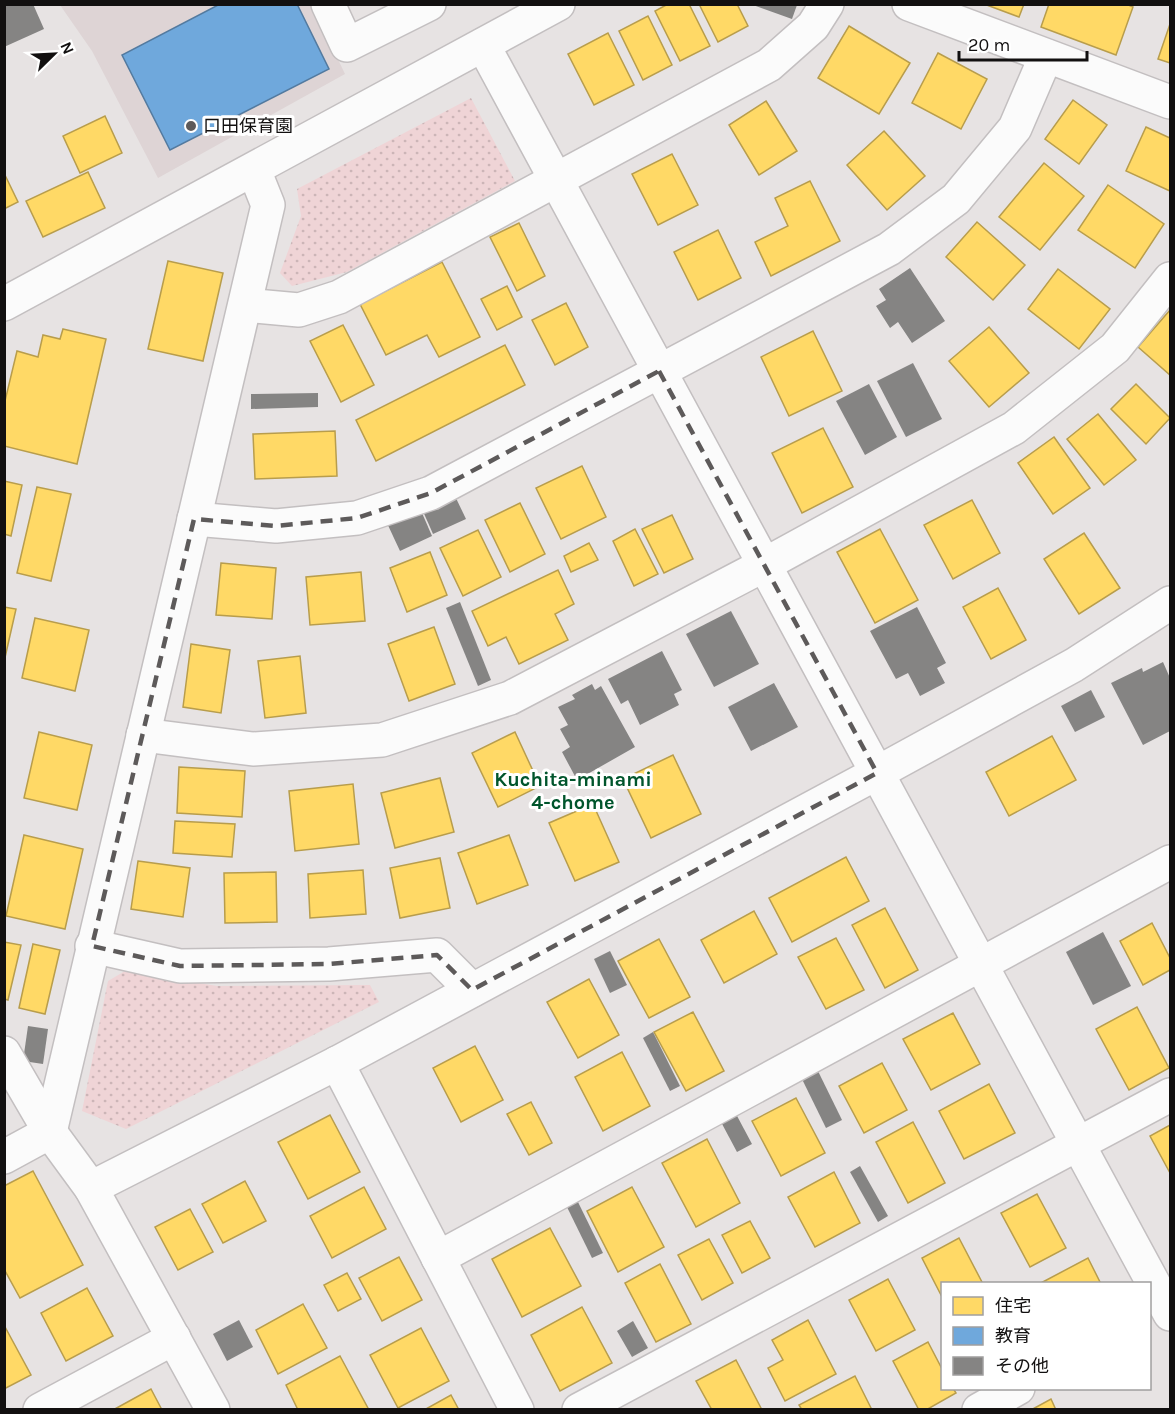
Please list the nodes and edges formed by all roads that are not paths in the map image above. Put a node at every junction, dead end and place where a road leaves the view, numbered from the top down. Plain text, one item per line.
1 (328, 4) edge
2 (429, 4) edge
3 (558, 4) edge
4 (827, 4) edge
5 (909, 4) edge
6 (483, 45) junction
7 (1046, 56) junction
8 (1170, 102) edge
9 (254, 170) junction
10 (556, 179) junction
11 (1170, 279) edge
12 (4, 304) edge
13 (245, 304) junction
14 (659, 370) junction
15 (194, 519) junction
16 (764, 565) junction
17 (1170, 603) edge
18 (143, 735) junction
19 (876, 772) junction
20 (1170, 862) edge
21 (92, 946) junction
22 (981, 964) junction
23 (472, 990) junction
24 (4, 1053) edge
25 (337, 1063) junction
26 (1170, 1095) edge
27 (50, 1132) junction
28 (1079, 1145) junction
29 (4, 1157) edge
30 (91, 1188) junction
31 (438, 1258) junction
32 (1150, 1282) edge
33 (1151, 1285) edge
34 (1165, 1312) edge
35 (174, 1338) junction
36 (1016, 1390) edge
37 (40, 1410) edge
38 (213, 1410) edge
39 (517, 1410) edge
40 (579, 1410) edge
41 (979, 1410) edge

1 - 2 street
3 - 6 street
4 - 10 street
5 - 7 street
6 - 9 street
6 - 10 street
7 - 8 street
7 - 14 street
9 - 12 street
9 - 13 street
10 - 13 street
10 - 14 street
11 - 16 street
13 - 15 street
14 - 15 street
14 - 16 street
15 - 18 street
16 - 18 street
16 - 19 street
17 - 19 street
18 - 21 street
19 - 22 street
19 - 23 street
20 - 22 street
21 - 23 street
21 - 27 street
22 - 28 street
22 - 31 street
23 - 25 street
24 - 27 street
25 - 30 street
25 - 31 street
26 - 28 street
27 - 29 street
27 - 30 street
28 - 32 street
28 - 40 street
30 - 35 street
31 - 39 street
33 - 34 street
35 - 37 street
35 - 38 street
36 - 41 street

